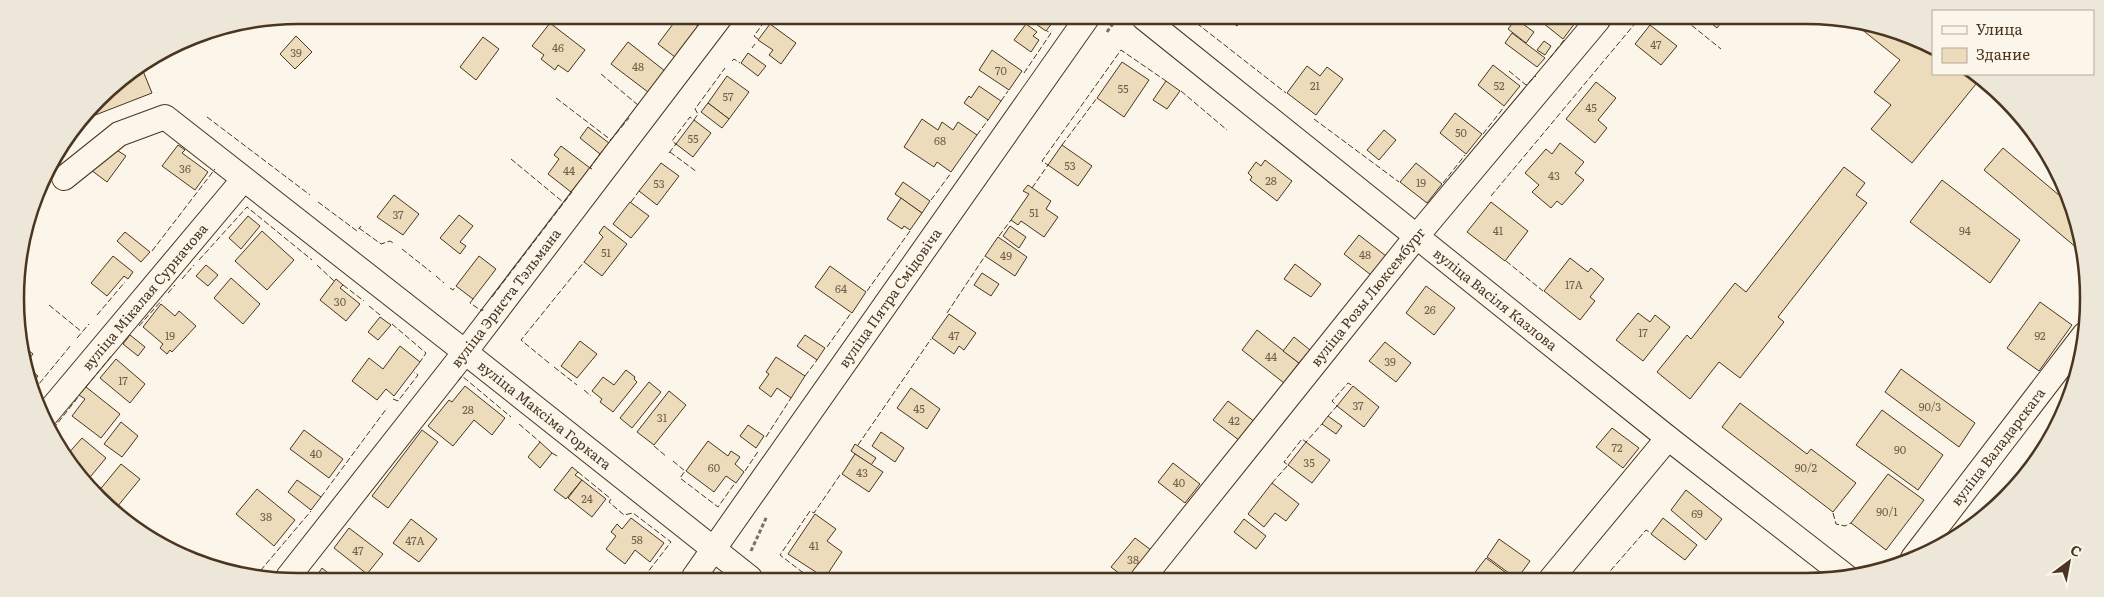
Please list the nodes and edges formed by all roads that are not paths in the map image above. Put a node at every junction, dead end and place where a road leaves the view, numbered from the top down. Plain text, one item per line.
1 (714, 24) edge
2 (1082, 24) edge
3 (1151, 24) edge
4 (1595, 24) edge
5 (64, 178) dead end
6 (244, 180) junction
7 (1416, 237) junction
8 (2076, 345) edge
9 (465, 352) junction
10 (49, 412) edge
11 (1668, 438) junction
12 (1921, 548) edge
13 (715, 550) junction
14 (1839, 571) edge
15 (291, 573) edge
16 (698, 573) edge
17 (744, 573) edge
18 (1147, 573) edge
19 (1556, 573) edge

1 - 9 street, вуліца Эрнста Тэльмана
2 - 13 street, вуліца Пятра Смідовіча
3 - 7 street, вуліца Васіля Казлова
4 - 7 street, вуліца Розы Люксембург
5 - 6 street, вуліца Максіма Горкага
6 - 9 street, вуліца Максіма Горкага
6 - 10 street, вуліца Мікалая Сурначова
7 - 11 street, вуліца Васіля Казлова
7 - 18 street, вуліца Розы Люксембург
8 - 12 street, вуліца Валадарскага
9 - 13 street, вуліца Максіма Горкага
9 - 15 street, вуліца Эрнста Тэльмана
11 - 14 street, вуліца Васіля Казлова
11 - 19 street
13 - 16 street, вуліца Пятра Смідовіча
13 - 17 street, вуліца Максіма Горкага

